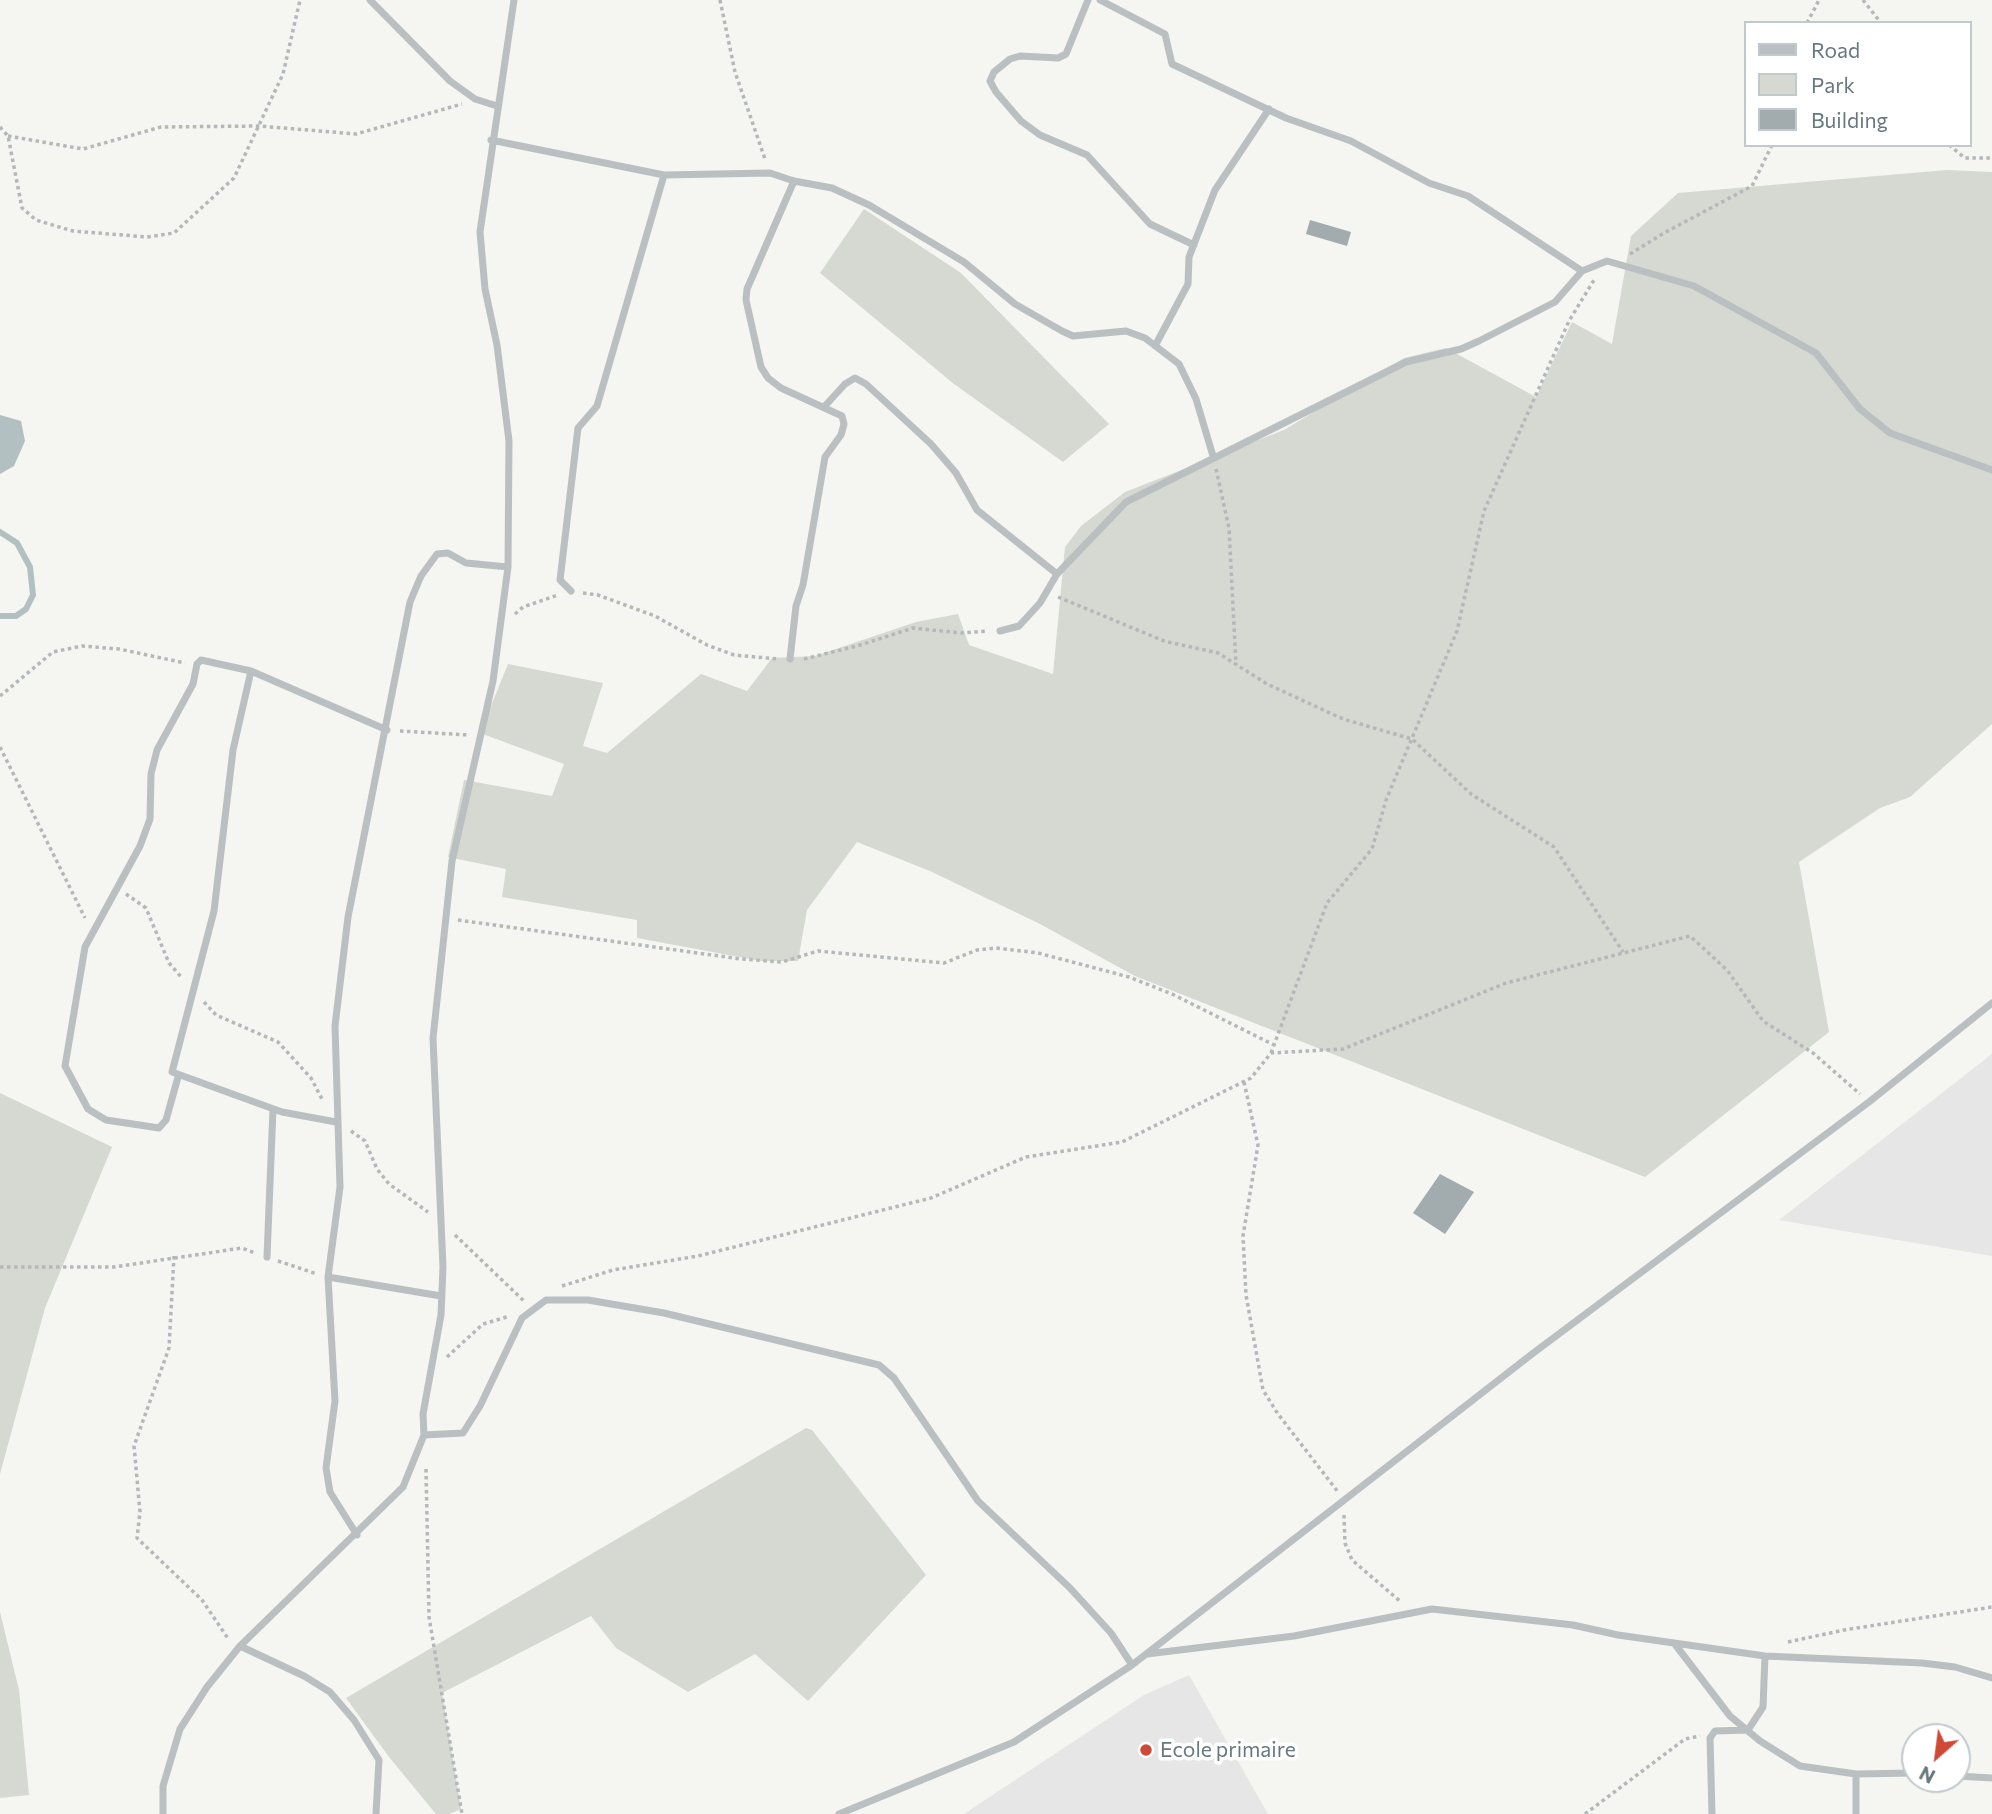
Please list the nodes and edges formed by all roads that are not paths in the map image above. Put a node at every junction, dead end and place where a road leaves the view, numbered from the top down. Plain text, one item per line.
1 (370, 0) edge
2 (514, 0) edge
3 (1088, 0) edge
4 (1100, 0) edge
5 (497, 106) junction
6 (1269, 109) junction
7 (491, 140) junction
8 (664, 176) junction
9 (794, 181) junction
10 (1194, 245) junction
11 (1582, 271) junction
12 (1155, 346) junction
13 (824, 407) junction
14 (1213, 456) junction
15 (1992, 470) edge
16 (508, 566) junction
17 (1057, 574) junction
18 (571, 591) road end
19 (1000, 631) road end
20 (790, 659) road end
21 (251, 671) junction
22 (387, 730) junction
23 (1992, 1003) edge
24 (178, 1077) junction
25 (273, 1109) junction
26 (336, 1122) junction
27 (267, 1257) road end
28 (328, 1277) junction
29 (441, 1296) junction
30 (424, 1435) junction
31 (357, 1535) junction
32 (1674, 1643) junction
33 (238, 1648) junction
34 (1146, 1655) junction
35 (1765, 1656) junction
36 (1132, 1665) junction
37 (1992, 1678) edge
38 (1748, 1730) junction
39 (1901, 1773) edge
40 (1856, 1774) junction
41 (1971, 1777) edge
42 (1992, 1778) edge
43 (163, 1814) edge
44 (376, 1814) edge
45 (839, 1814) edge
46 (1712, 1814) edge
47 (1856, 1814) edge

1 - 5 street
2 - 5 street
3 - 10 street
4 - 6 street
5 - 7 street
6 - 10 street
6 - 11 street
7 - 8 street
7 - 16 street
8 - 9 street
8 - 18 street
9 - 12 street
9 - 13 street
10 - 12 street
11 - 14 street
11 - 15 street
12 - 14 street
13 - 17 street
13 - 20 street
14 - 17 street
16 - 22 street
16 - 29 street
17 - 19 street
21 - 22 street
21 - 24 street
21 - 24 street
22 - 26 street
23 - 34 street
24 - 25 street
25 - 26 street
25 - 27 street
26 - 28 street
28 - 29 street
28 - 31 street
29 - 30 street
30 - 31 street
30 - 36 street
31 - 33 street
32 - 34 street
32 - 35 street
32 - 38 street
33 - 43 street
33 - 44 street
34 - 36 street
35 - 37 street
35 - 38 street
36 - 45 street
38 - 40 street
38 - 46 street
39 - 40 street
40 - 47 street
41 - 42 street

